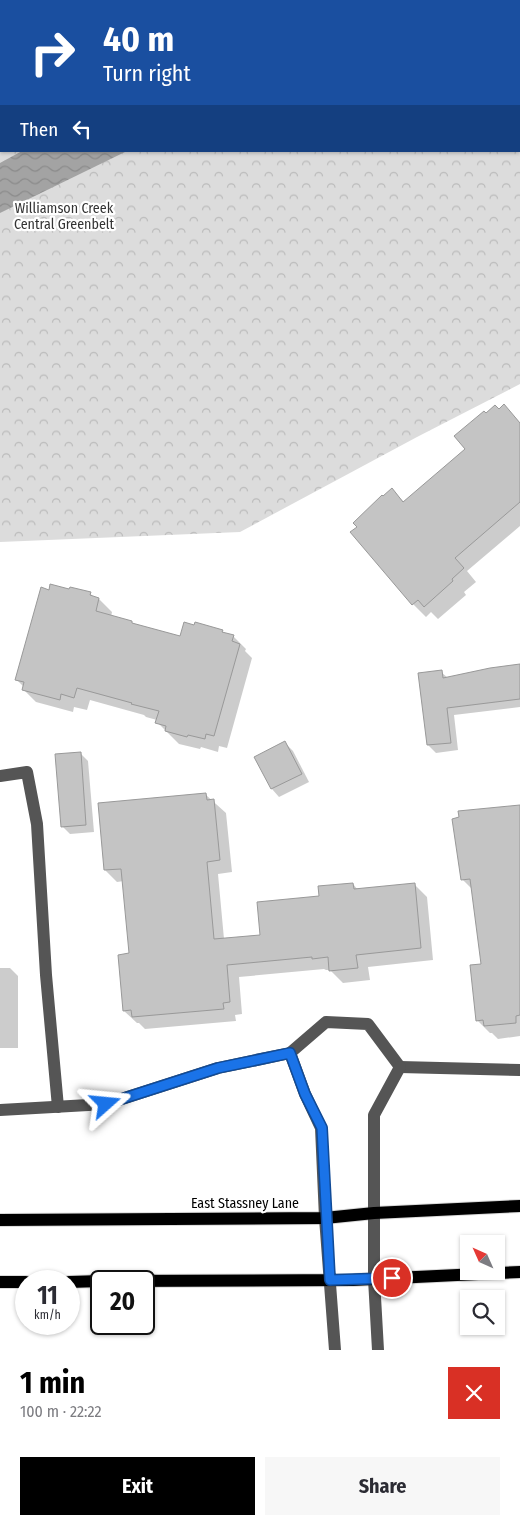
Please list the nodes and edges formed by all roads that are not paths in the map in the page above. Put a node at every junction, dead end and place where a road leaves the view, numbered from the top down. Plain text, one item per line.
1 (0, 776) edge
2 (290, 1053) junction
3 (400, 1067) junction
4 (520, 1070) edge
5 (58, 1107) junction
6 (0, 1110) edge
7 (520, 1206) edge
8 (374, 1213) junction
9 (326, 1218) junction
10 (0, 1220) edge
11 (520, 1272) edge
12 (374, 1278) junction
13 (330, 1280) junction
14 (155, 1281) edge
15 (0, 1282) edge
16 (15, 1282) edge
17 (335, 1350) edge
18 (378, 1350) edge

1 - 5 street
2 - 3 street
2 - 5 street
2 - 9 street
3 - 4 street
3 - 8 street
5 - 6 street
7 - 8 main road, East Stassney Lane
8 - 9 main road, East Stassney Lane
8 - 12 street
9 - 10 main road, East Stassney Lane
9 - 13 street
11 - 12 main road
12 - 13 main road
12 - 18 street
13 - 14 main road
13 - 17 street
15 - 16 main road

